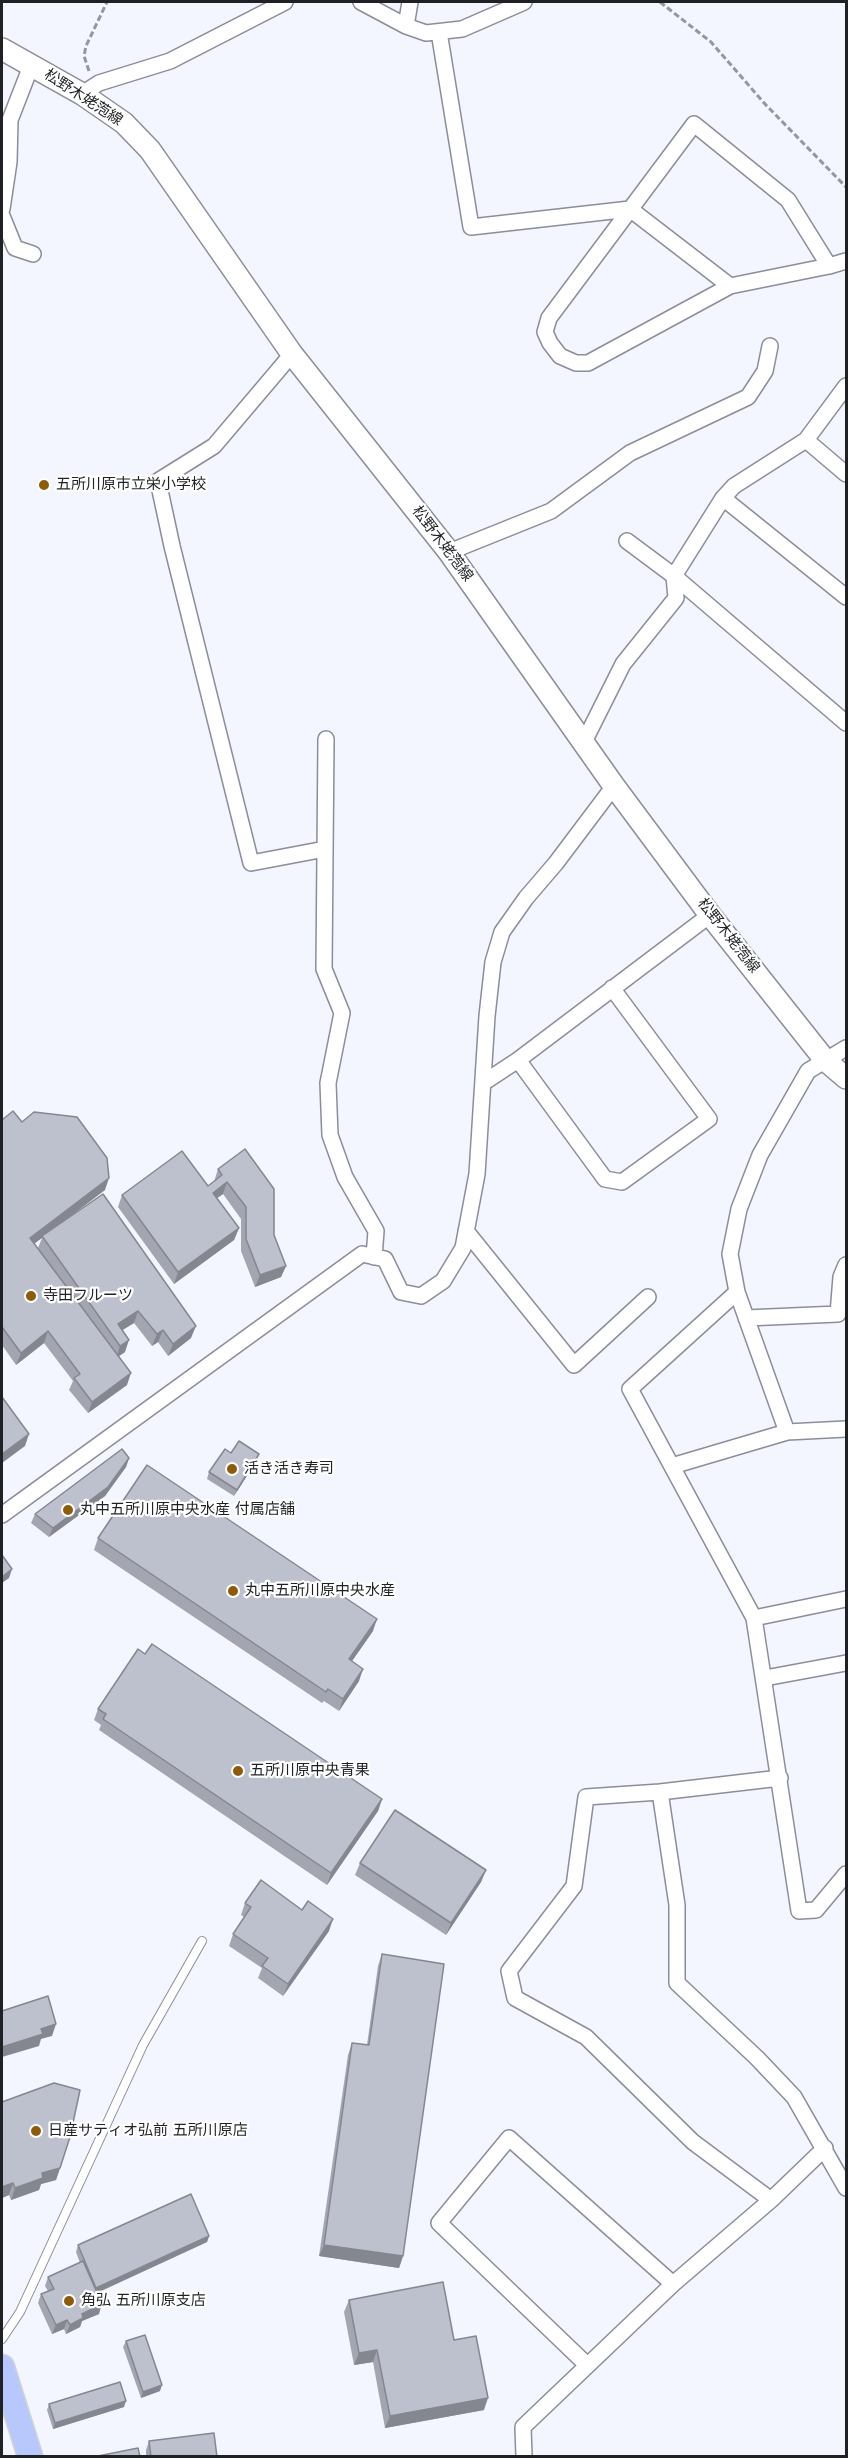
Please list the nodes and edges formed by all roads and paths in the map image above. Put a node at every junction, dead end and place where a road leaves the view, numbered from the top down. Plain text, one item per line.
1 (107, 2) edge
2 (285, 2) edge
3 (360, 2) edge
4 (410, 2) edge
5 (524, 2) edge
6 (660, 2) edge
7 (406, 26) junction
8 (439, 32) junction
9 (2, 49) edge
10 (31, 66) junction
11 (90, 88) junction
12 (846, 187) edge
13 (2, 209) edge
14 (630, 209) junction
15 (2, 216) edge
16 (33, 254) dead end
17 (846, 261) edge
18 (829, 266) junction
19 (730, 286) junction
20 (770, 346) dead end
21 (292, 354) junction
22 (846, 386) edge
23 (806, 440) junction
24 (846, 474) edge
25 (723, 498) junction
26 (627, 541) dead end
27 (449, 552) junction
28 (674, 576) junction
29 (846, 597) edge
30 (846, 723) edge
31 (326, 740) dead end
32 (584, 742) junction
33 (614, 786) junction
34 (326, 849) junction
35 (710, 915) junction
36 (612, 988) junction
37 (846, 1048) edge
38 (518, 1060) junction
39 (825, 1060) junction
40 (846, 1078) edge
41 (483, 1083) junction
42 (466, 1231) junction
43 (374, 1257) junction
44 (846, 1265) edge
45 (737, 1292) junction
46 (648, 1297) dead end
47 (746, 1318) junction
48 (846, 1429) edge
49 (787, 1432) junction
50 (672, 1466) junction
51 (2, 1515) edge
52 (846, 1599) edge
53 (754, 1618) junction
54 (846, 1663) edge
55 (765, 1678) junction
56 (780, 1778) junction
57 (660, 1792) junction
58 (846, 1874) edge
59 (202, 1941) dead end
60 (825, 2148) junction
61 (846, 2188) edge
62 (771, 2200) junction
63 (673, 2284) junction
64 (2, 2339) edge
65 (587, 2365) junction
66 (2, 2367) edge
67 (30, 2457) edge
68 (524, 2457) edge

1 - 11 path
2 - 11 street
3 - 7 street
4 - 7 street
5 - 8 street
6 - 12 path
7 - 8 street
8 - 14 street
9 - 10 main road, 松野木姥萢線
10 - 11 main road, 松野木姥萢線
10 - 13 street
11 - 21 main road, 松野木姥萢線
14 - 18 street
14 - 19 street
14 - 19 street
15 - 16 street
17 - 18 street
18 - 19 street
20 - 27 street
21 - 27 main road, 松野木姥萢線
21 - 34 street
22 - 23 street
23 - 24 street
23 - 25 street
25 - 28 street
25 - 29 street
26 - 28 street
27 - 32 main road, 松野木姥萢線
28 - 30 street
28 - 32 street
31 - 34 street
32 - 33 main road, 松野木姥萢線
33 - 35 main road, 松野木姥萢線
33 - 41 street
34 - 43 street
35 - 36 street
35 - 39 main road, 松野木姥萢線
36 - 38 street
36 - 38 street
37 - 39 street
38 - 41 street
39 - 40 main road, 松野木姥萢線
39 - 45 street
41 - 42 street
42 - 43 street
42 - 46 street
43 - 51 street
44 - 47 street
45 - 47 street
45 - 50 street
47 - 49 street
48 - 49 street
49 - 50 street
50 - 53 street
52 - 53 street
53 - 55 street
54 - 55 street
55 - 56 street
56 - 57 street
56 - 58 street
57 - 60 street
57 - 62 street
59 - 64 lane
60 - 61 street
60 - 62 street
62 - 63 street
63 - 65 street
63 - 65 street
65 - 68 street
66 - 67 highway

